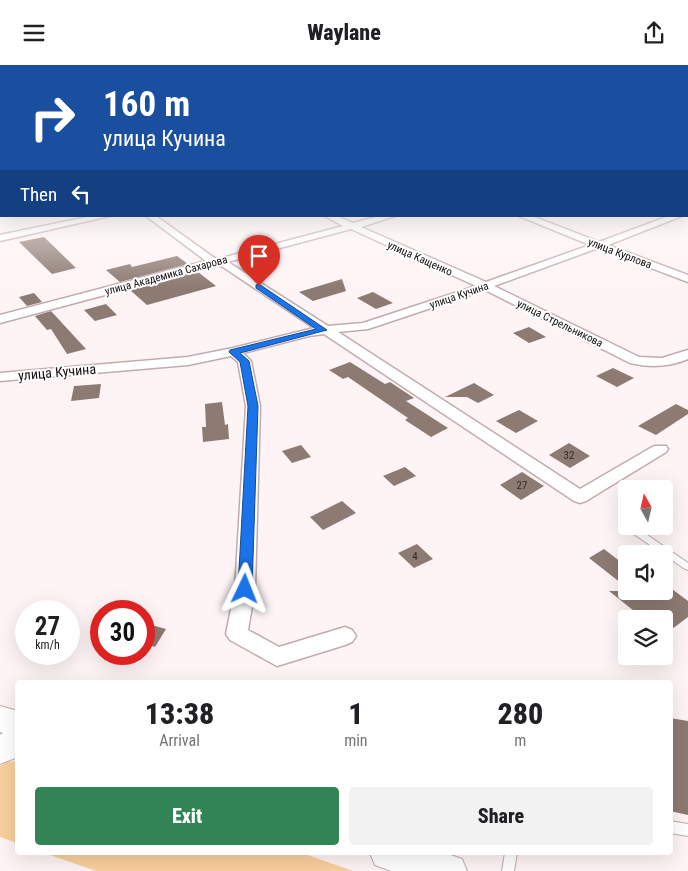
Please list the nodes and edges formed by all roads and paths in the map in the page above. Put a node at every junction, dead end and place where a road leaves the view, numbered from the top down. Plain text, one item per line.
1 (101, 217) edge
2 (151, 217) edge
3 (330, 217) edge
4 (387, 217) edge
5 (527, 217) edge
6 (675, 217) edge
7 (351, 227) junction
8 (0, 239) edge
9 (597, 245) junction
10 (218, 262) junction
11 (688, 279) edge
12 (485, 287) junction
13 (0, 319) edge
14 (323, 330) junction
15 (234, 352) junction
16 (688, 354) edge
17 (0, 377) edge
18 (660, 449) dead end
19 (641, 535) edge
20 (688, 567) edge
21 (345, 636) dead end
22 (0, 719) edge
23 (15, 724) edge
24 (15, 742) edge
25 (0, 750) edge
26 (673, 828) edge
27 (688, 830) edge
28 (394, 855) edge
29 (511, 855) edge
30 (450, 871) edge
31 (508, 871) edge

1 - 8 street
2 - 10 street
3 - 7 street, улица Кащенко
4 - 7 street, улица Академика Сахарова
5 - 9 street, улица Курлова
6 - 9 street, улица Кучина
7 - 10 street, улица Академика Сахарова
7 - 12 street, улица Кащенко
9 - 11 street, улица Курлова
9 - 12 street, улица Кучина
10 - 13 street, улица Академика Сахарова
10 - 14 street
12 - 14 street, улица Кучина
12 - 16 street, улица Стрельникова
14 - 15 street, улица Кучина
14 - 18 street
15 - 17 street, улица Кучина
15 - 21 street
19 - 20 lane
22 - 23 street
24 - 25 street
26 - 27 lane
28 - 30 street
29 - 31 lane

